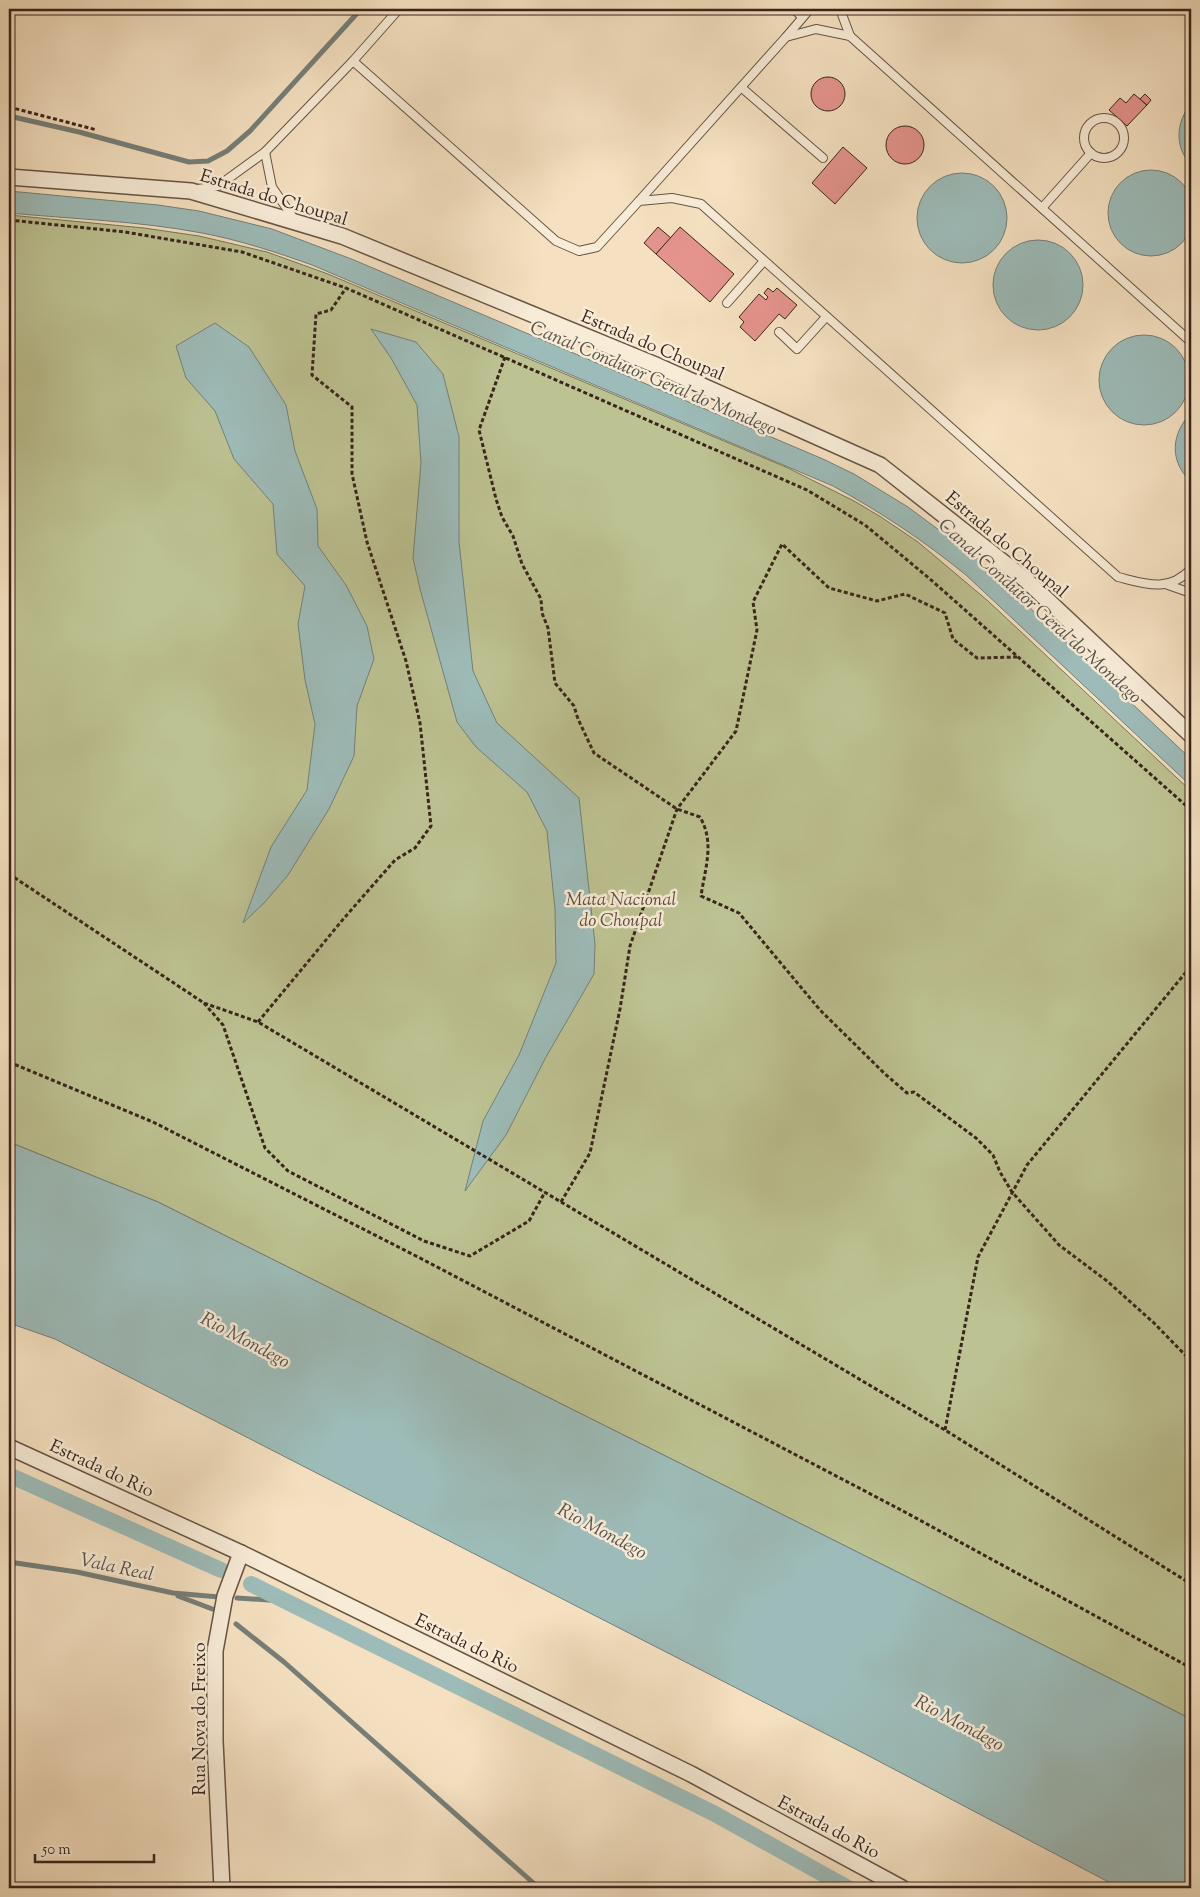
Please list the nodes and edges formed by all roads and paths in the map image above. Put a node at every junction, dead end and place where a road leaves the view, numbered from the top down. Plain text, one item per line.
1 (399, 9) edge
2 (794, 9) edge
3 (810, 9) edge
4 (840, 9) edge
5 (802, 16) junction
6 (850, 36) junction
7 (786, 38) junction
8 (353, 60) junction
9 (742, 88) junction
10 (9, 107) edge
11 (97, 130) dead end
12 (265, 152) junction
13 (1091, 153) junction
14 (823, 158) dead end
15 (9, 177) edge
16 (191, 191) junction
17 (639, 201) junction
18 (1042, 208) junction
19 (9, 220) edge
20 (295, 221) junction
21 (764, 261) junction
22 (346, 288) junction
23 (726, 304) dead end
24 (826, 317) junction
25 (778, 332) dead end
26 (1191, 342) edge
27 (505, 357) junction
28 (1191, 569) edge
29 (1168, 585) junction
30 (1191, 593) edge
31 (1017, 657) junction
32 (1191, 735) edge
33 (677, 809) junction
34 (1191, 810) edge
35 (9, 874) edge
36 (1191, 966) edge
37 (204, 1003) junction
38 (258, 1022) junction
39 (9, 1062) edge
40 (545, 1192) junction
41 (1012, 1192) junction
42 (561, 1202) junction
43 (1191, 1361) edge
44 (945, 1430) junction
45 (9, 1446) edge
46 (241, 1553) junction
47 (1191, 1584) edge
48 (1191, 1668) edge
49 (222, 1888) edge
50 (902, 1888) edge

1 - 8 lane
2 - 5 lane
3 - 5 lane
4 - 6 lane
5 - 7 lane
6 - 7 lane
6 - 18 lane
7 - 9 lane
8 - 12 lane
8 - 17 lane
9 - 14 lane
9 - 17 lane
10 - 11 path
12 - 16 lane
12 - 20 lane
13 - 13 lane
13 - 18 lane
15 - 16 street, Estrada do Choupal
16 - 20 street, Estrada do Choupal
17 - 21 lane
18 - 26 lane
19 - 22 path
20 - 32 street, Estrada do Choupal
21 - 23 lane
21 - 24 lane
22 - 27 path
22 - 38 path
24 - 25 lane
24 - 29 lane
27 - 31 path
27 - 33 path
28 - 29 lane
29 - 30 lane
31 - 33 path
31 - 34 path
33 - 41 path
33 - 42 path
35 - 37 path
36 - 41 path
37 - 38 path
37 - 40 path
38 - 40 path
39 - 48 path
40 - 42 path
41 - 43 path
41 - 44 path
42 - 44 path
44 - 47 path
45 - 46 street, Estrada do Rio
46 - 49 street, Rua Nova do Freixo
46 - 50 street, Estrada do Rio

